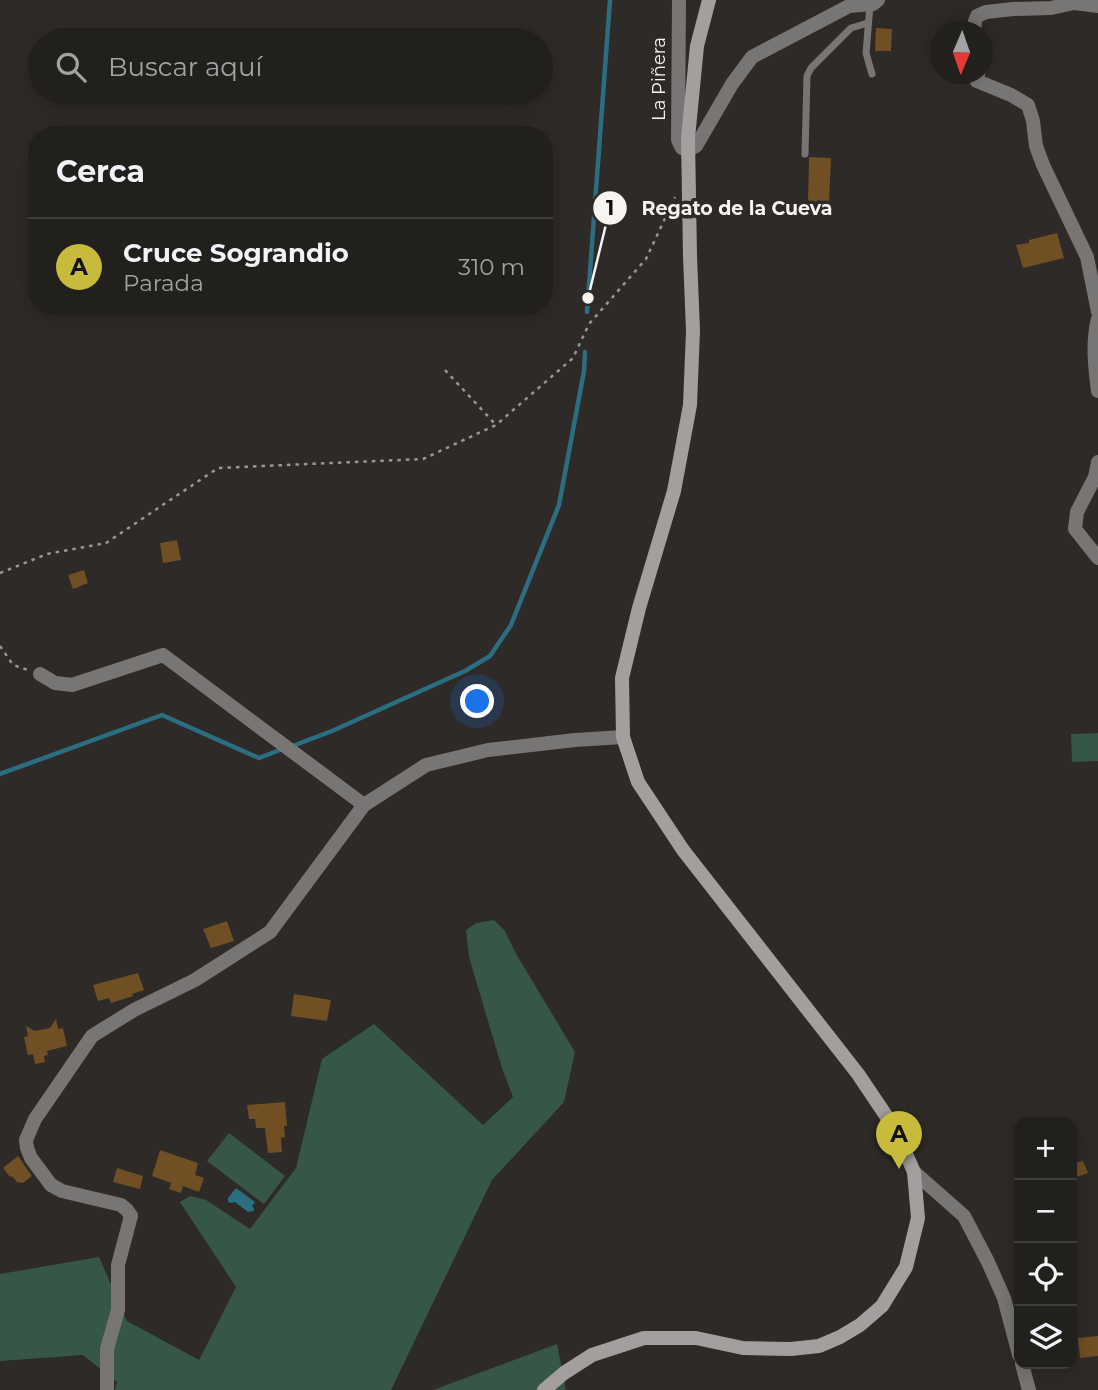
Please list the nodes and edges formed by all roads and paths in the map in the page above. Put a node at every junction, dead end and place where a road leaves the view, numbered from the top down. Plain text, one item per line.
1 (679, 0) edge
2 (709, 0) edge
3 (874, 2) edge
4 (1098, 6) edge
5 (975, 21) edge
6 (868, 23) junction
7 (872, 74) dead end
8 (984, 84) edge
9 (688, 150) junction
10 (805, 154) dead end
11 (688, 184) junction
12 (1098, 312) edge
13 (1098, 319) edge
14 (445, 370) dead end
15 (1098, 391) edge
16 (496, 425) junction
17 (1098, 461) edge
18 (1098, 558) edge
19 (0, 573) edge
20 (0, 646) edge
21 (40, 674) joint
22 (623, 737) junction
23 (364, 806) junction
24 (914, 1172) junction
25 (1014, 1336) edge
26 (1023, 1369) edge
27 (107, 1390) edge
28 (544, 1390) edge
29 (1029, 1390) edge

1 - 9 street, La Piñera
2 - 9 street
3 - 6 lane
3 - 9 street
4 - 5 street
6 - 7 lane
6 - 10 lane
8 - 12 street
9 - 11 street
11 - 16 path
11 - 22 street
13 - 15 street
14 - 16 path
16 - 19 path
17 - 18 street
20 - 21 path
21 - 23 street
22 - 23 street
22 - 24 street
23 - 27 street
24 - 25 street
24 - 28 street
26 - 29 street

